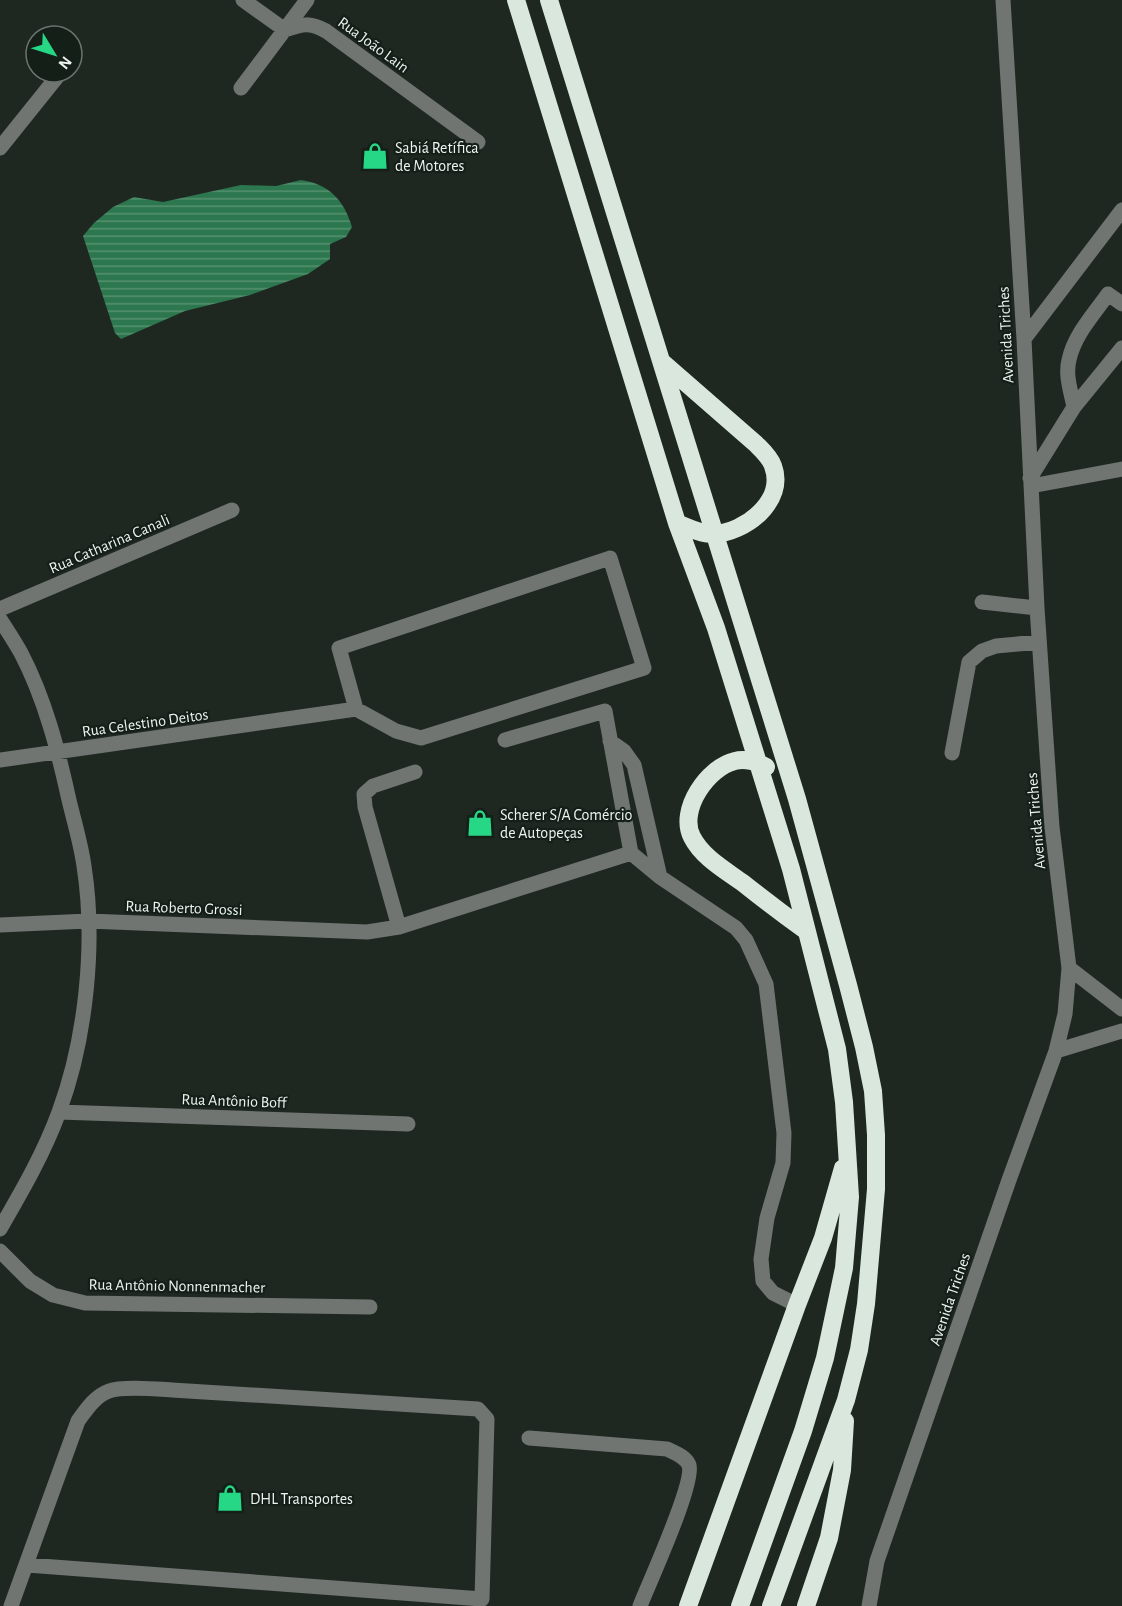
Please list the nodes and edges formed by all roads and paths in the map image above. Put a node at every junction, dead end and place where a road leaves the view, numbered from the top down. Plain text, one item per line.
1 (243, 0) edge
2 (507, 0) edge
3 (549, 0) edge
4 (1003, 0) edge
5 (305, 1) edge
6 (518, 9) edge
7 (285, 30) junction
8 (51, 84) edge
9 (241, 88) dead end
10 (478, 142) dead end
11 (0, 148) edge
12 (1122, 210) edge
13 (1122, 304) edge
14 (1024, 339) junction
15 (1122, 348) edge
16 (662, 362) junction
17 (1074, 407) junction
18 (1122, 469) edge
19 (1030, 482) junction
20 (232, 510) dead end
21 (677, 524) junction
22 (713, 534) junction
23 (982, 602) dead end
24 (1037, 608) junction
25 (0, 609) edge
26 (0, 619) edge
27 (1039, 642) junction
28 (356, 709) junction
29 (505, 740) dead end
30 (610, 741) junction
31 (59, 752) junction
32 (952, 753) dead end
33 (0, 760) edge
34 (758, 762) junction
35 (415, 772) dead end
36 (797, 799) junction
37 (631, 853) junction
38 (660, 877) junction
39 (88, 921) junction
40 (0, 925) edge
41 (399, 927) junction
42 (806, 930) junction
43 (1069, 968) junction
44 (1122, 1009) edge
45 (1122, 1031) edge
46 (1056, 1051) junction
47 (59, 1112) junction
48 (408, 1124) dead end
49 (846, 1155) junction
50 (0, 1229) edge
51 (0, 1251) edge
52 (797, 1305) junction
53 (370, 1307) dead end
54 (846, 1400) junction
55 (529, 1438) dead end
56 (27, 1565) junction
57 (11, 1606) edge
58 (640, 1606) edge
59 (688, 1606) edge
60 (740, 1606) edge
61 (771, 1606) edge
62 (806, 1606) edge
63 (869, 1606) edge

1 - 7 street
2 - 6 highway
3 - 16 highway
4 - 14 street, Avenida Triches
5 - 7 street
6 - 21 highway
7 - 9 street
7 - 10 street, Rua João Lain
8 - 11 street
12 - 14 street
13 - 17 street
14 - 19 street, Avenida Triches
15 - 17 street
16 - 22 highway
16 - 22 highway
17 - 19 street
18 - 19 street
19 - 24 street, Avenida Triches
20 - 25 street, Rua Catharina Canali
21 - 22 highway
21 - 34 highway
22 - 36 highway
23 - 24 street
24 - 27 street, Avenida Triches
26 - 31 street
27 - 32 street
27 - 43 street, Avenida Triches
28 - 28 street
28 - 31 street, Rua Celestino Deitos
29 - 30 street
30 - 37 street
30 - 38 street
31 - 33 street, Rua Celestino Deitos
31 - 39 street
34 - 36 highway
34 - 42 highway
34 - 42 highway
35 - 41 street
36 - 54 highway
37 - 38 street
37 - 41 street, Rua Roberto Grossi
38 - 52 street
39 - 40 street, Rua Roberto Grossi
39 - 41 street, Rua Roberto Grossi
39 - 47 street
42 - 49 highway
43 - 44 street
43 - 46 street, Avenida Triches
45 - 46 street
46 - 63 street, Avenida Triches
47 - 48 street, Rua Antônio Boff
47 - 50 street
49 - 52 highway
49 - 60 highway
51 - 53 street, Rua Antônio Nonnenmacher
52 - 59 highway
54 - 61 highway
54 - 62 highway
55 - 58 street
56 - 56 street
56 - 57 street

